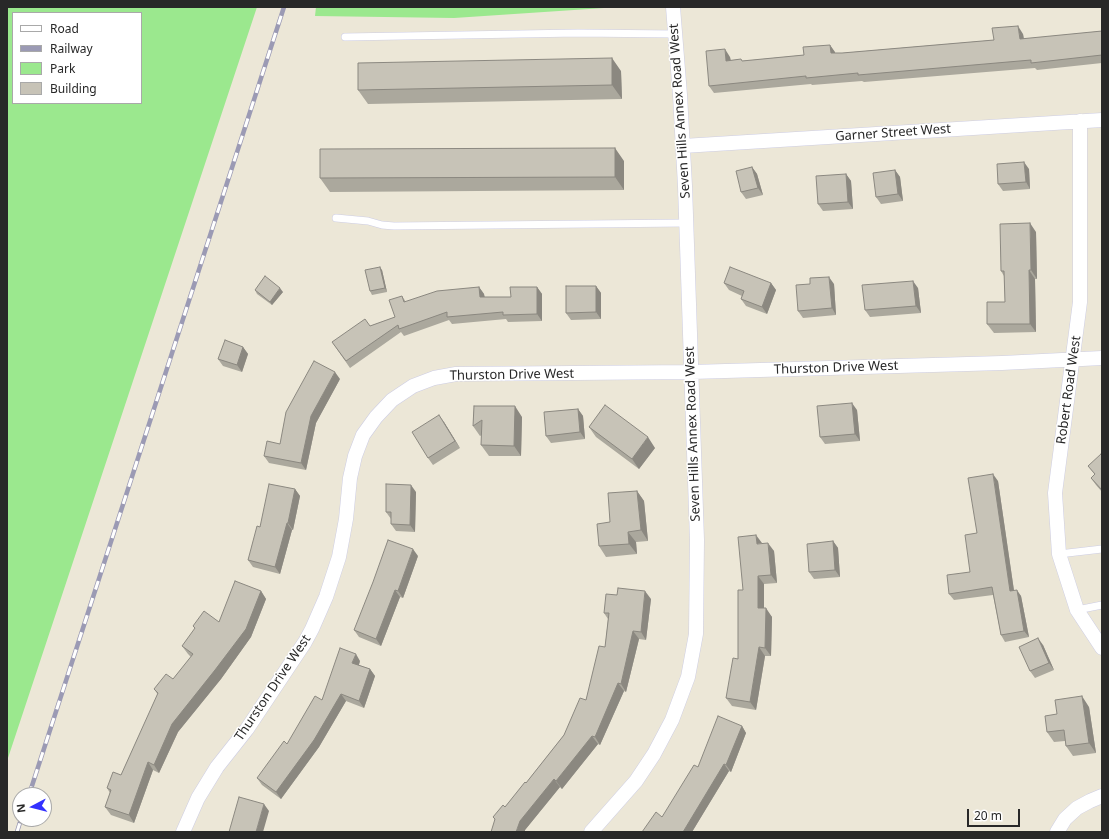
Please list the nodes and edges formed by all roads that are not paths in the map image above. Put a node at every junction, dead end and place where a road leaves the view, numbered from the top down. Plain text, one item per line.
1 (673, 7) edge
2 (675, 34) junction
3 (344, 37) dead end
4 (1102, 120) edge
5 (1080, 121) junction
6 (683, 146) junction
7 (336, 218) dead end
8 (686, 223) junction
9 (1102, 358) edge
10 (1074, 359) junction
11 (691, 372) junction
12 (1102, 549) edge
13 (1059, 554) junction
14 (1102, 605) edge
15 (1077, 610) junction
16 (1102, 648) edge
17 (1102, 796) edge
18 (183, 832) edge
19 (591, 832) edge
20 (1057, 832) edge

1 - 2 street, Seven Hills Annex Road West
2 - 3 lane
2 - 6 street, Seven Hills Annex Road West
4 - 5 street, Garner Street West
5 - 6 street, Garner Street West
5 - 10 street, Robert Road West
6 - 8 street, Seven Hills Annex Road West
7 - 8 lane
8 - 11 street, Seven Hills Annex Road West
9 - 10 street, Thurston Drive West
10 - 11 street, Thurston Drive West
10 - 13 street, Robert Road West
11 - 18 street, Thurston Drive West
11 - 19 street, Seven Hills Annex Road West
12 - 13 lane
13 - 15 street, Robert Road West
14 - 15 lane
15 - 16 street, Robert Road West
17 - 20 street

